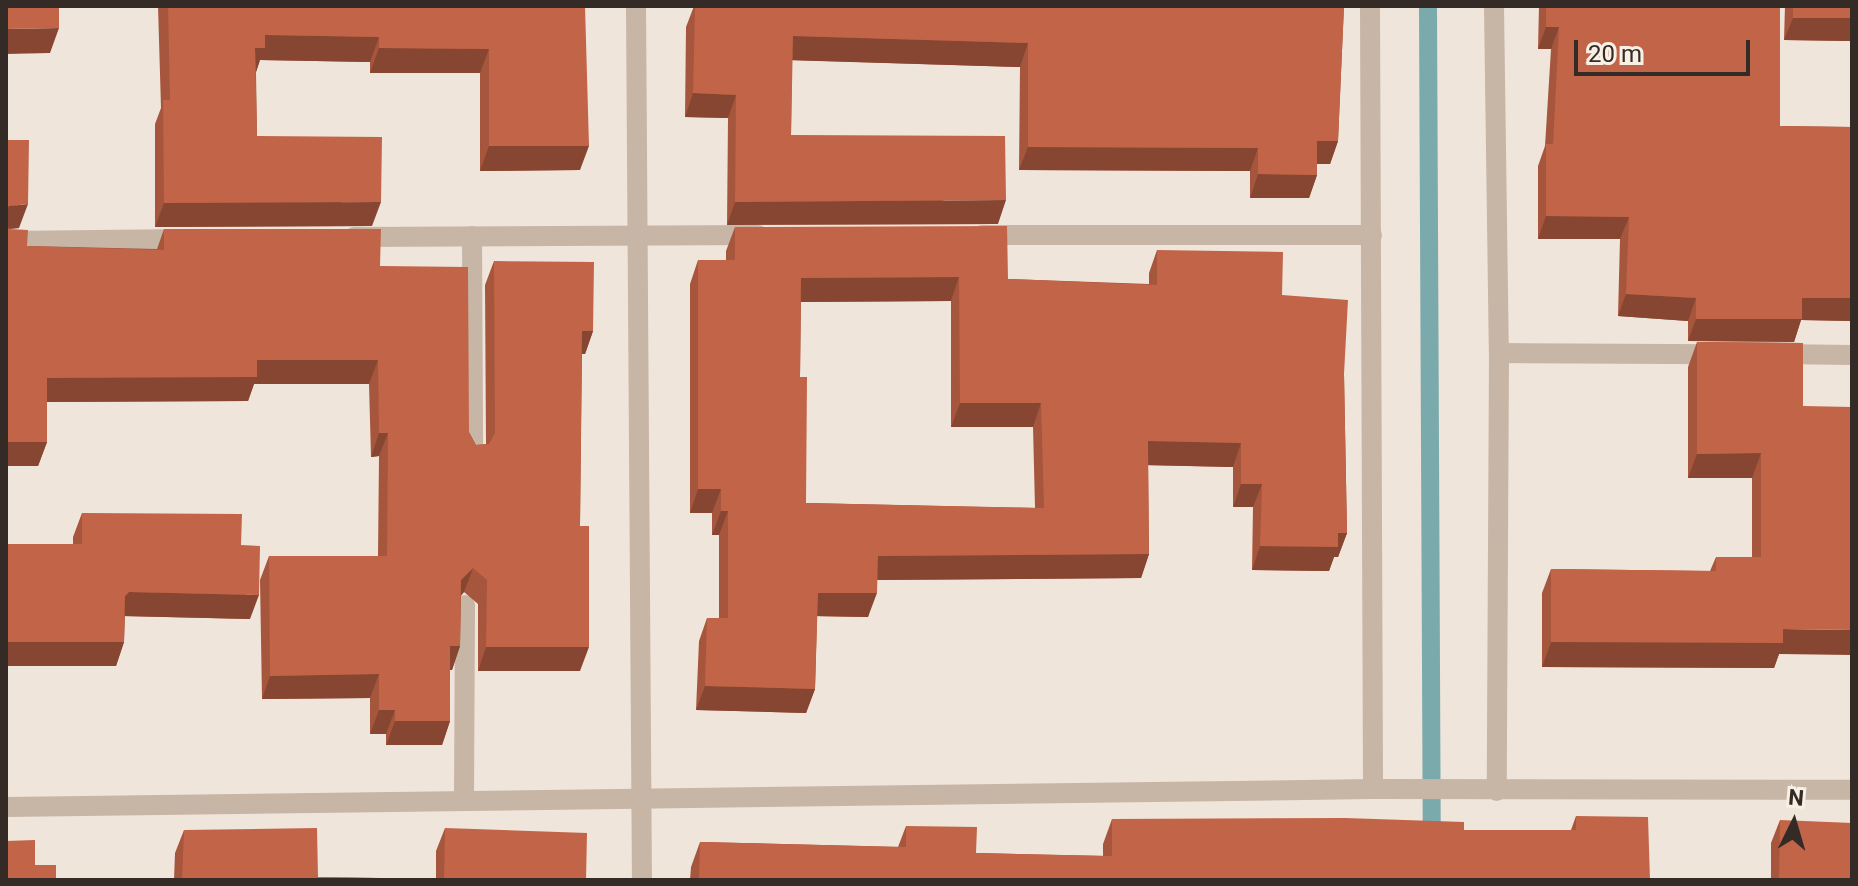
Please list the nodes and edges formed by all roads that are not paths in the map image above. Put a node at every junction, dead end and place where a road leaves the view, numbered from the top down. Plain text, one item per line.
1 (636, 6) edge
2 (1370, 6) edge
3 (1494, 6) edge
4 (641, 235) junction
5 (784, 235) edge
6 (959, 235) edge
7 (1372, 235) junction
8 (472, 236) junction
9 (332, 237) edge
10 (208, 239) edge
11 (6, 241) edge
12 (1499, 353) junction
13 (1852, 355) edge
14 (473, 457) edge
15 (465, 605) edge
16 (1373, 789) junction
17 (1852, 790) edge
18 (1497, 791) junction
19 (642, 798) junction
20 (464, 800) junction
21 (6, 807) edge
22 (642, 880) edge

1 - 4 street
2 - 7 street
3 - 12 street
4 - 5 street
4 - 8 street
4 - 19 street
6 - 7 street
7 - 16 street
8 - 9 street
8 - 14 street
10 - 11 street
12 - 13 street
12 - 18 street
15 - 20 street
16 - 18 street
16 - 19 street
17 - 18 street
19 - 20 street
19 - 22 street
20 - 21 street

